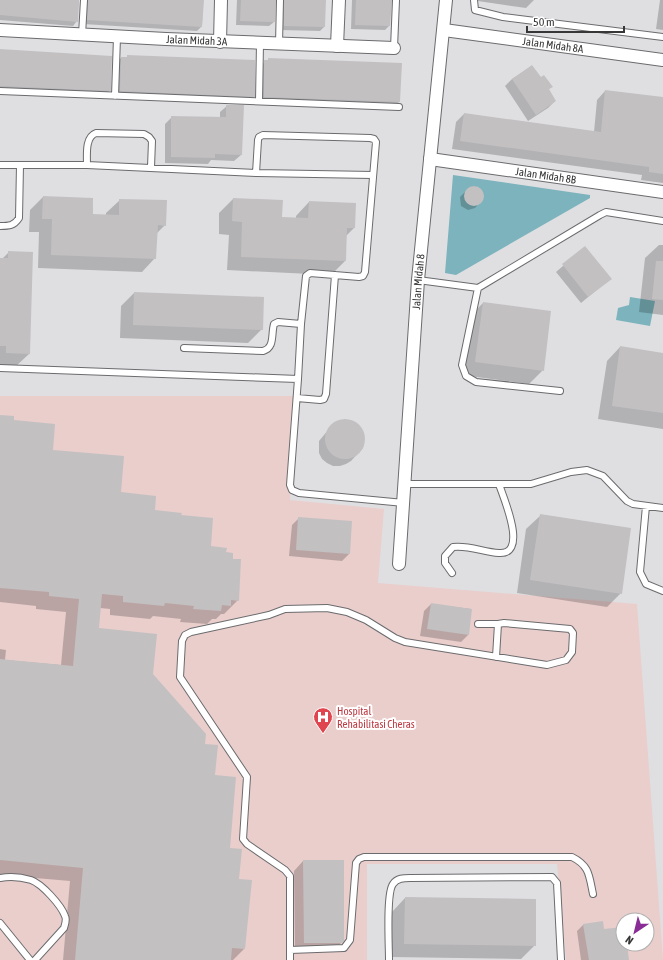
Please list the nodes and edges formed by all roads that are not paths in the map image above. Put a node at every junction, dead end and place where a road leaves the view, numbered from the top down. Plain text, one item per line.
1 (84, 0) edge
2 (221, 0) edge
3 (280, 0) edge
4 (339, 0) edge
5 (396, 0) edge
6 (446, 0) edge
7 (474, 0) edge
8 (0, 30) edge
9 (444, 30) junction
10 (82, 35) junction
11 (117, 37) junction
12 (663, 37) edge
13 (220, 42) junction
14 (260, 43) junction
15 (279, 44) junction
16 (337, 46) junction
17 (394, 48) joint
18 (663, 60) edge
19 (0, 92) edge
20 (115, 96) junction
21 (259, 102) junction
22 (399, 107) dead end
23 (430, 159) junction
24 (0, 165) edge
25 (20, 165) junction
26 (87, 165) junction
27 (151, 168) junction
28 (256, 173) junction
29 (373, 175) junction
30 (663, 192) edge
31 (663, 221) edge
32 (0, 226) edge
33 (334, 276) junction
34 (418, 280) junction
35 (478, 288) junction
36 (301, 324) junction
37 (184, 348) dead end
38 (0, 368) edge
39 (298, 378) junction
40 (560, 391) dead end
41 (297, 398) junction
42 (404, 484) junction
43 (499, 484) junction
44 (404, 503) junction
45 (646, 506) junction
46 (663, 508) edge
47 (399, 564) dead end
48 (452, 573) dead end
49 (663, 591) edge
50 (478, 624) dead end
51 (498, 624) junction
52 (496, 657) junction
53 (0, 878) edge
54 (593, 894) dead end
55 (0, 922) edge
56 (290, 950) junction
57 (30, 960) edge
58 (35, 960) edge
59 (290, 960) edge
60 (389, 960) edge
61 (561, 960) edge

1 - 10 lane
2 - 13 street
3 - 15 lane
4 - 16 street
5 - 17 lane
6 - 9 street, Jalan Midah 8
7 - 12 lane
8 - 10 street, Jalan Midah 3A
9 - 18 street, Jalan Midah 8A
9 - 23 street, Jalan Midah 8
10 - 11 street, Jalan Midah 3A
11 - 13 street, Jalan Midah 3A
11 - 20 lane
13 - 14 street, Jalan Midah 3A
14 - 15 street, Jalan Midah 3A
14 - 21 lane
15 - 16 street, Jalan Midah 3A
16 - 17 street, Jalan Midah 3A
19 - 20 lane
20 - 21 lane
21 - 22 lane
23 - 30 street, Jalan Midah 8B
23 - 34 street, Jalan Midah 8
24 - 25 lane
25 - 26 lane
25 - 32 lane
26 - 27 lane
26 - 27 lane
27 - 28 lane
28 - 29 lane
28 - 29 lane
29 - 33 lane
31 - 35 lane
33 - 36 lane
33 - 41 lane
34 - 35 lane
34 - 42 street, Jalan Midah 8
35 - 40 lane
36 - 37 lane
36 - 39 lane
38 - 39 lane
39 - 41 lane
41 - 44 lane
42 - 43 lane
42 - 44 street, Jalan Midah 8
43 - 45 lane
43 - 48 lane
44 - 47 street, Jalan Midah 8
45 - 46 lane
45 - 49 lane
50 - 51 lane
51 - 52 lane
51 - 52 lane
52 - 56 lane
53 - 58 lane
54 - 56 lane
55 - 57 lane
56 - 59 lane
60 - 61 lane

